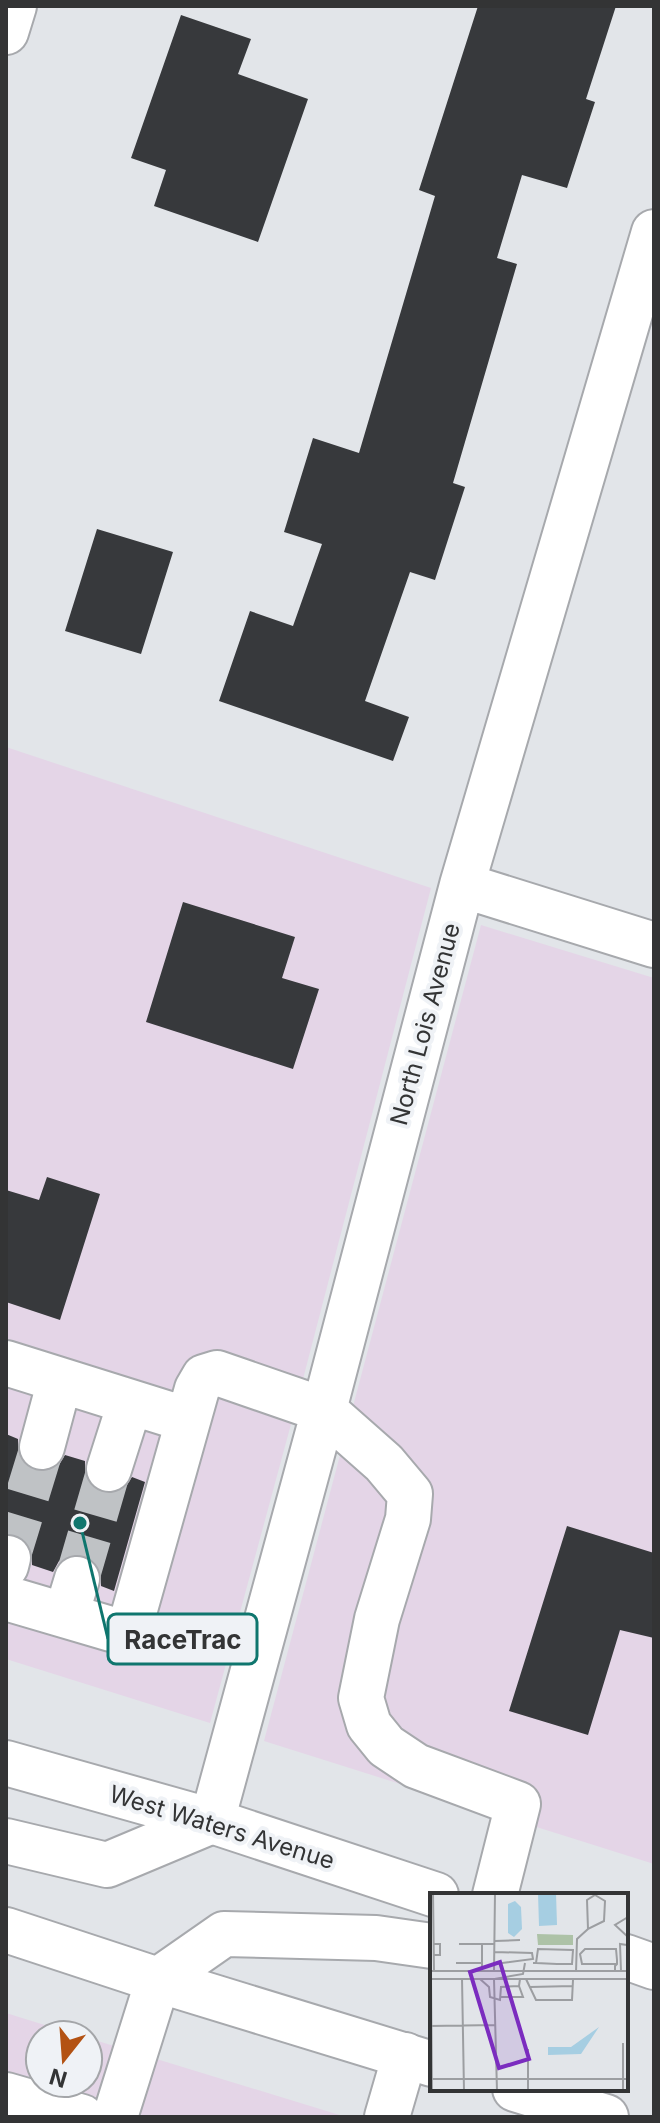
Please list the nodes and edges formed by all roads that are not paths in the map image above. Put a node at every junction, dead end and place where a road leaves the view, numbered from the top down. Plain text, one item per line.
1 (14, 6) edge
2 (6, 32) edge
3 (654, 232) edge
4 (462, 885) junction
5 (654, 945) edge
6 (6, 1363) edge
7 (60, 1380) junction
8 (130, 1403) junction
9 (324, 1410) junction
10 (188, 1420) junction
11 (42, 1447) tunnel mouth
12 (109, 1469) tunnel mouth
13 (7, 1574) edge
14 (6, 1763) edge
15 (212, 1821) junction
16 (6, 1841) edge
17 (430, 1893) edge
18 (496, 1893) edge
19 (6, 1930) edge
20 (430, 1946) edge
21 (628, 1958) edge
22 (654, 1967) edge
23 (628, 1972) edge
24 (654, 1976) edge
25 (158, 1980) junction
26 (418, 2060) edge
27 (522, 2091) edge
28 (6, 2095) edge
29 (82, 2117) edge
30 (115, 2117) edge
31 (387, 2117) edge
32 (606, 2117) edge

1 - 2 street
3 - 4 street, North Lois Avenue
4 - 5 street
4 - 9 street, North Lois Avenue
6 - 7 street
7 - 8 street
7 - 11 street
8 - 10 street
8 - 12 street
9 - 10 street
9 - 15 street, North Lois Avenue
9 - 18 street
10 - 13 street
14 - 15 street, West Waters Avenue
15 - 16 street
15 - 17 street, West Waters Avenue
19 - 25 street
20 - 25 street
21 - 22 street
23 - 24 street
25 - 26 street
25 - 30 street
26 - 31 street
27 - 32 street
28 - 29 street

